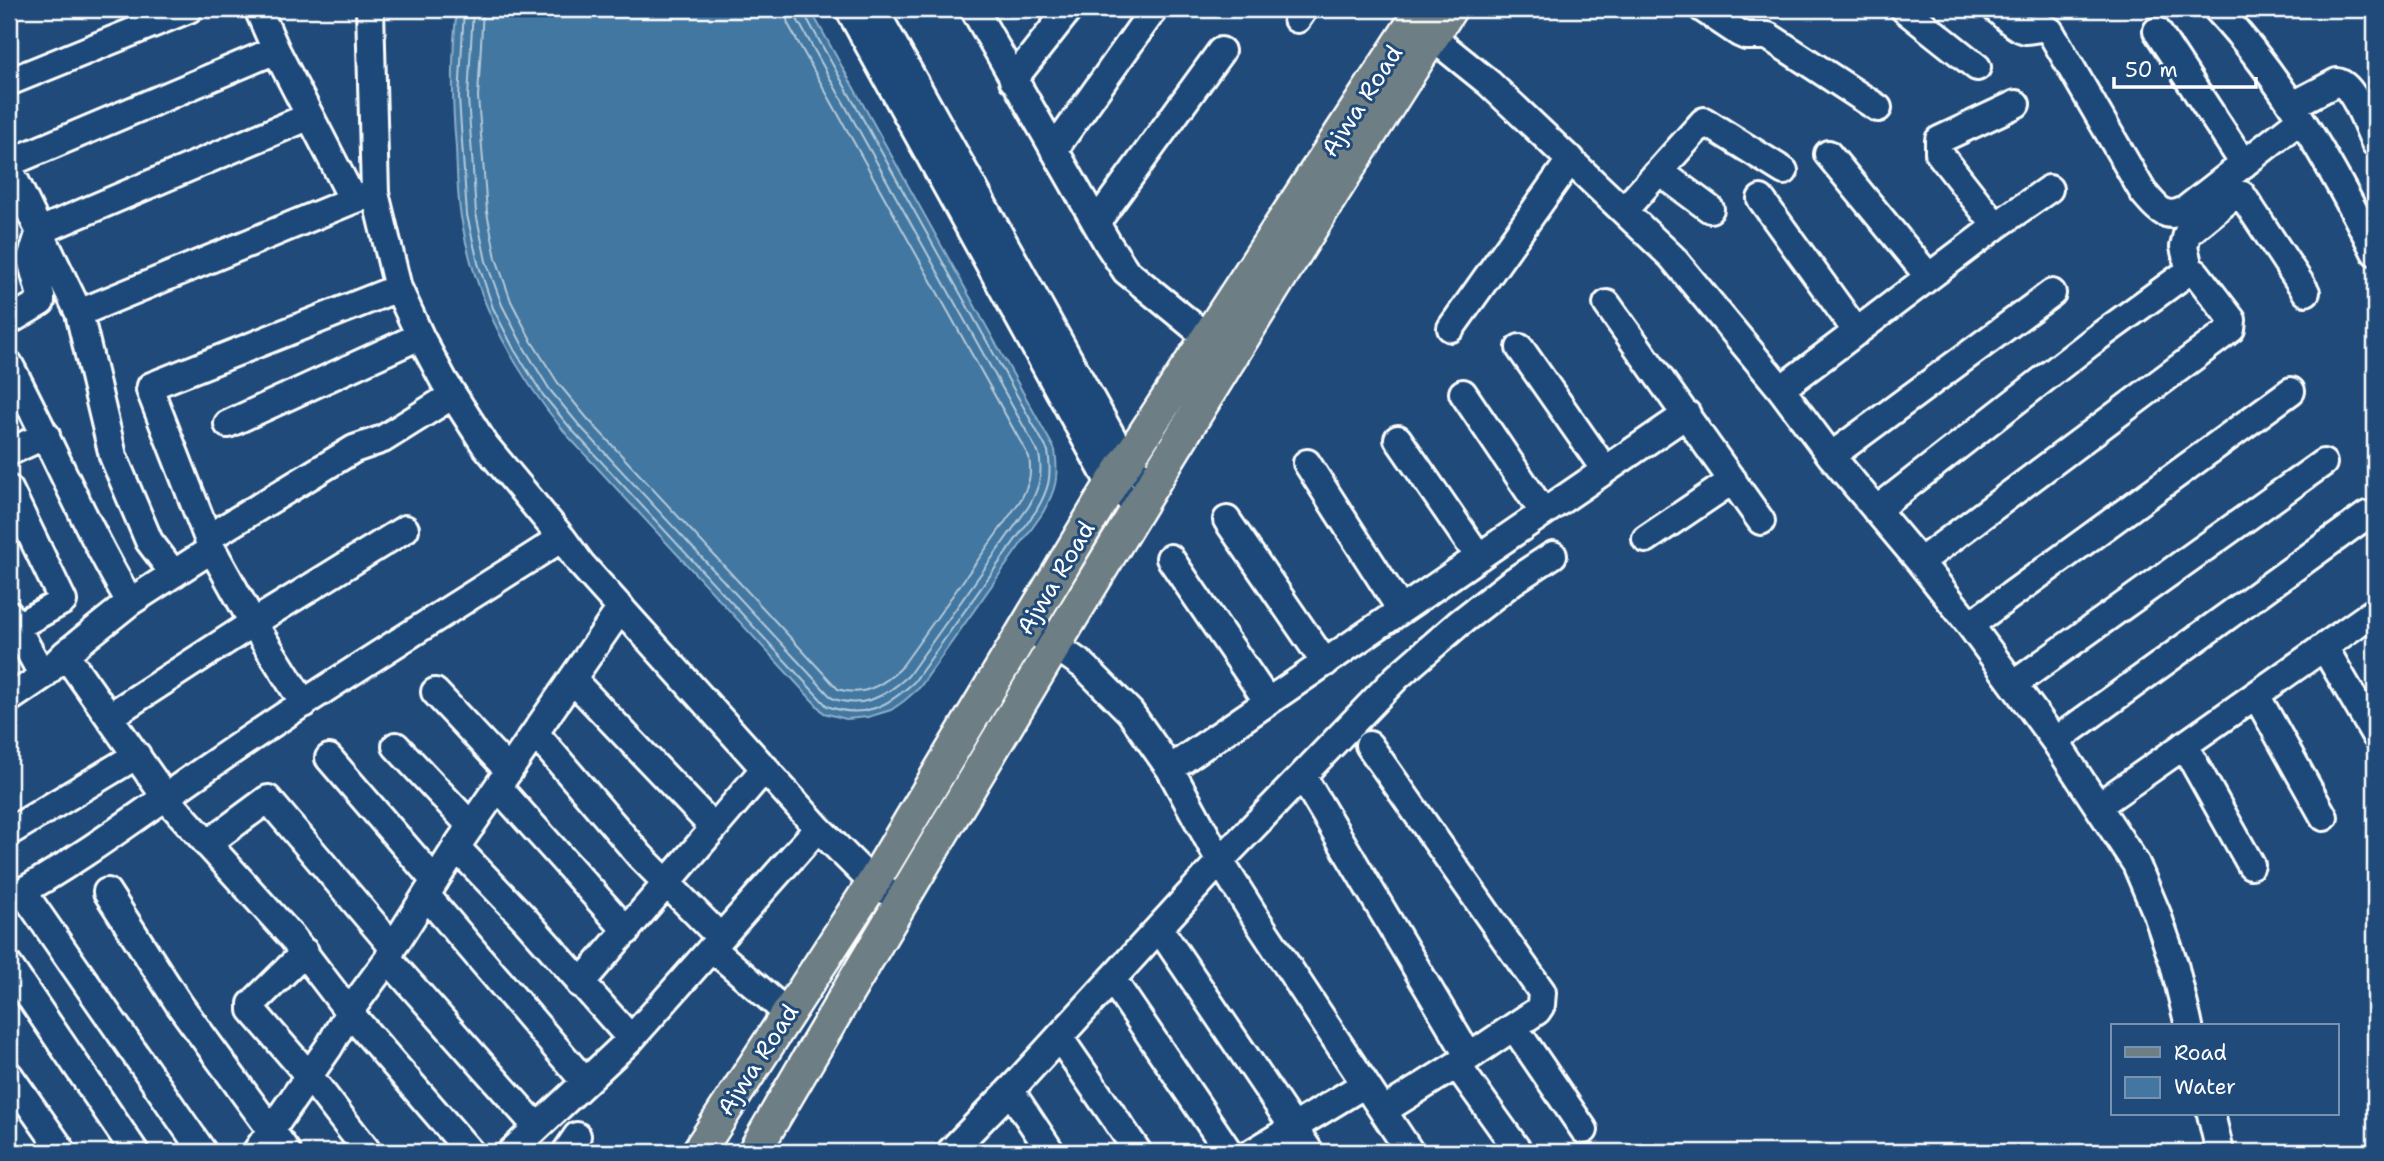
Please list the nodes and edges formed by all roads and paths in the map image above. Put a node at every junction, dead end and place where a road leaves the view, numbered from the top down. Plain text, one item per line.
1 (189, 9) edge
2 (258, 9) edge
3 (370, 9) edge
4 (849, 9) edge
5 (874, 9) edge
6 (974, 9) edge
7 (1069, 9) edge
8 (1154, 9) edge
9 (1450, 9) edge
10 (1703, 9) edge
11 (1904, 9) edge
12 (1996, 9) edge
13 (2217, 9) edge
14 (1427, 23) edge
15 (2157, 31) dead end
16 (276, 50) junction
17 (1221, 51) dead end
18 (1977, 67) dead end
19 (1013, 80) junction
20 (9, 82) edge
21 (2016, 104) dead end
22 (1878, 108) dead end
23 (2297, 112) junction
24 (310, 116) junction
25 (2375, 143) edge
26 (1054, 150) junction
27 (1828, 154) dead end
28 (1571, 159) junction
29 (2244, 164) junction
30 (9, 166) edge
31 (1659, 171) junction
32 (1784, 171) dead end
33 (2049, 189) dead end
34 (364, 197) junction
35 (1762, 199) dead end
36 (1625, 209) junction
37 (1710, 209) dead end
38 (1096, 223) junction
39 (1996, 226) junction
40 (40, 231) junction
41 (2375, 253) edge
42 (2190, 272) junction
43 (1929, 277) junction
44 (398, 288) junction
45 (2306, 292) dead end
46 (2052, 293) dead end
47 (1607, 304) dead end
48 (79, 313) junction
49 (9, 321) edge
50 (1451, 328) dead end
51 (1857, 331) junction
52 (420, 336) junction
53 (1220, 346) junction
54 (1520, 348) dead end
55 (9, 364) edge
56 (1781, 389) junction
57 (2291, 391) dead end
58 (1463, 393) dead end
59 (453, 395) junction
60 (1687, 414) junction
61 (228, 424) dead end
62 (46, 435) junction
63 (1398, 439) dead end
64 (9, 452) edge
65 (1830, 456) junction
66 (1307, 463) dead end
67 (2323, 463) dead end
68 (1605, 470) junction
69 (1119, 474) junction
70 (1733, 480) junction
71 (9, 489) edge
72 (1145, 494) junction
73 (1876, 510) junction
74 (1543, 512) junction
75 (2367, 515) dead end
76 (1227, 520) dead end
77 (1761, 521) dead end
78 (405, 529) dead end
79 (562, 538) junction
80 (1646, 539) dead end
81 (210, 543) junction
82 (1553, 555) dead end
83 (1479, 556) junction
84 (1170, 558) dead end
85 (1920, 562) junction
86 (174, 573) junction
87 (130, 602) junction
88 (621, 608) junction
89 (1401, 610) junction
90 (2375, 611) edge
91 (253, 623) junction
92 (11, 624) edge
93 (1970, 625) junction
94 (1027, 626) junction
95 (1055, 645) junction
96 (2324, 647) junction
97 (65, 654) junction
98 (1325, 663) junction
99 (43, 676) junction
100 (572, 680) junction
101 (2014, 684) junction
102 (435, 692) dead end
103 (2256, 695) junction
104 (9, 699) edge
105 (1268, 702) junction
106 (304, 704) junction
107 (110, 716) junction
108 (535, 733) junction
109 (2375, 735) edge
110 (2055, 741) junction
111 (396, 746) dead end
112 (1369, 746) dead end
113 (2184, 746) junction
114 (137, 755) junction
115 (329, 758) dead end
116 (765, 768) junction
117 (1170, 769) junction
118 (1303, 777) junction
119 (503, 779) junction
120 (166, 798) junction
121 (2098, 806) junction
122 (2323, 817) dead end
123 (715, 828) junction
124 (818, 828) junction
125 (9, 832) edge
126 (464, 837) junction
127 (207, 844) junction
128 (1220, 861) junction
129 (2251, 865) dead end
130 (873, 883) junction
131 (667, 885) junction
132 (431, 888) junction
133 (107, 892) dead end
134 (16, 895) edge
135 (901, 900) junction
136 (1159, 928) junction
137 (626, 931) junction
138 (716, 943) junction
139 (305, 952) junction
140 (390, 953) junction
141 (9, 966) edge
142 (1112, 979) junction
143 (580, 984) junction
144 (349, 1012) junction
145 (788, 1014) junction
146 (2189, 1024) edge
147 (1514, 1027) junction
148 (1059, 1037) junction
149 (631, 1039) junction
150 (1463, 1061) junction
151 (9, 1075) edge
152 (309, 1076) junction
153 (585, 1082) junction
154 (1365, 1084) junction
155 (1010, 1090) junction
156 (1382, 1111) junction
157 (2211, 1116) edge
158 (537, 1127) junction
159 (1294, 1127) junction
160 (1584, 1130) dead end
161 (272, 1145) edge
162 (960, 1148) edge
163 (706, 1149) edge
164 (64, 1152) edge
165 (135, 1152) edge
166 (203, 1152) edge
167 (368, 1152) edge
168 (470, 1152) edge
169 (511, 1152) edge
170 (754, 1152) edge
171 (1051, 1152) edge
172 (1138, 1152) edge
173 (1229, 1152) edge
174 (1253, 1152) edge
175 (1310, 1152) edge
176 (1410, 1152) edge
177 (1519, 1152) edge
178 (2220, 1152) edge

1 - 20 street
2 - 16 street
3 - 34 street
4 - 69 street
5 - 69 street
6 - 19 street
7 - 19 street
8 - 26 street
9 - 14 main road, Ajwa Road
10 - 22 street
11 - 18 street
12 - 29 street
13 - 23 street
14 - 28 street
14 - 53 main road, Ajwa Road
15 - 29 street
16 - 24 street
16 - 30 street
17 - 38 street
19 - 26 street
21 - 39 street
23 - 25 street
23 - 29 street
23 - 41 street
24 - 34 street
24 - 40 street
26 - 38 street
27 - 43 street
28 - 36 street
28 - 50 street
30 - 40 street
31 - 32 street
31 - 36 street
31 - 37 street
33 - 39 street
34 - 44 street
34 - 48 street
35 - 51 street
36 - 56 street
38 - 53 street
39 - 43 street
40 - 48 street
40 - 49 street
42 - 45 street
42 - 73 street
42 - 85 street
43 - 51 street
44 - 52 street
44 - 81 street
46 - 65 street
47 - 60 street
48 - 86 street
51 - 56 street
52 - 59 street
52 - 61 street
53 - 69 main road, Ajwa Road
53 - 72 main road, Ajwa Road
54 - 68 street
55 - 62 street
56 - 65 street
57 - 93 street
58 - 74 street
59 - 79 street
59 - 81 street
60 - 68 street
60 - 70 street
62 - 64 street
62 - 87 street
63 - 83 street
65 - 73 street
66 - 89 street
67 - 101 street
68 - 74 street
69 - 72 street
69 - 94 main road, Ajwa Road
70 - 77 street
70 - 80 street
71 - 92 street
72 - 95 main road, Ajwa Road
73 - 85 street
74 - 83 street
75 - 110 street
76 - 98 street
78 - 91 street
79 - 88 street
79 - 106 street
81 - 86 street
81 - 91 street
82 - 118 street
83 - 89 street
84 - 105 street
85 - 93 street
86 - 87 street
87 - 97 street
88 - 100 street
88 - 116 street
89 - 98 street
90 - 96 street
91 - 106 street
91 - 107 street
92 - 99 street
93 - 101 street
94 - 95 street
94 - 130 main road, Ajwa Road
95 - 117 street
95 - 135 main road, Ajwa Road
96 - 103 street
96 - 109 street
97 - 99 street
97 - 107 street
98 - 105 street
99 - 104 street
100 - 108 street
100 - 123 street
101 - 110 street
102 - 119 street
103 - 113 street
103 - 122 street
105 - 117 street
106 - 120 street
107 - 114 street
108 - 119 street
108 - 131 street
110 - 121 street
111 - 126 street
112 - 147 street
113 - 121 street
113 - 129 street
114 - 120 street
114 - 125 street
115 - 132 street
116 - 123 street
116 - 124 street
117 - 128 street
118 - 128 street
118 - 150 street
119 - 126 street
119 - 137 street
120 - 127 street
120 - 134 street
121 - 146 street
123 - 131 street
124 - 130 street
124 - 138 street
126 - 132 street
126 - 143 street
127 - 139 street
127 - 140 street
128 - 136 street
128 - 154 street
130 - 135 street
130 - 145 main road, Ajwa Road
131 - 137 street
131 - 138 street
132 - 140 street
132 - 153 street
133 - 161 street
134 - 166 street
135 - 170 main road, Ajwa Road
136 - 142 street
136 - 159 street
137 - 143 street
138 - 145 street
138 - 149 street
139 - 144 street
139 - 152 street
140 - 144 street
140 - 158 street
141 - 165 street
142 - 148 street
142 - 173 street
143 - 149 street
144 - 152 street
144 - 168 street
145 - 163 main road, Ajwa Road
147 - 150 street
147 - 160 street
148 - 155 street
148 - 172 street
149 - 153 street
150 - 156 street
150 - 177 street
151 - 164 street
152 - 161 street
152 - 167 street
153 - 158 street
154 - 156 street
154 - 159 street
155 - 162 street
155 - 171 street
156 - 176 street
157 - 178 street
158 - 169 street
159 - 174 street
159 - 175 street

